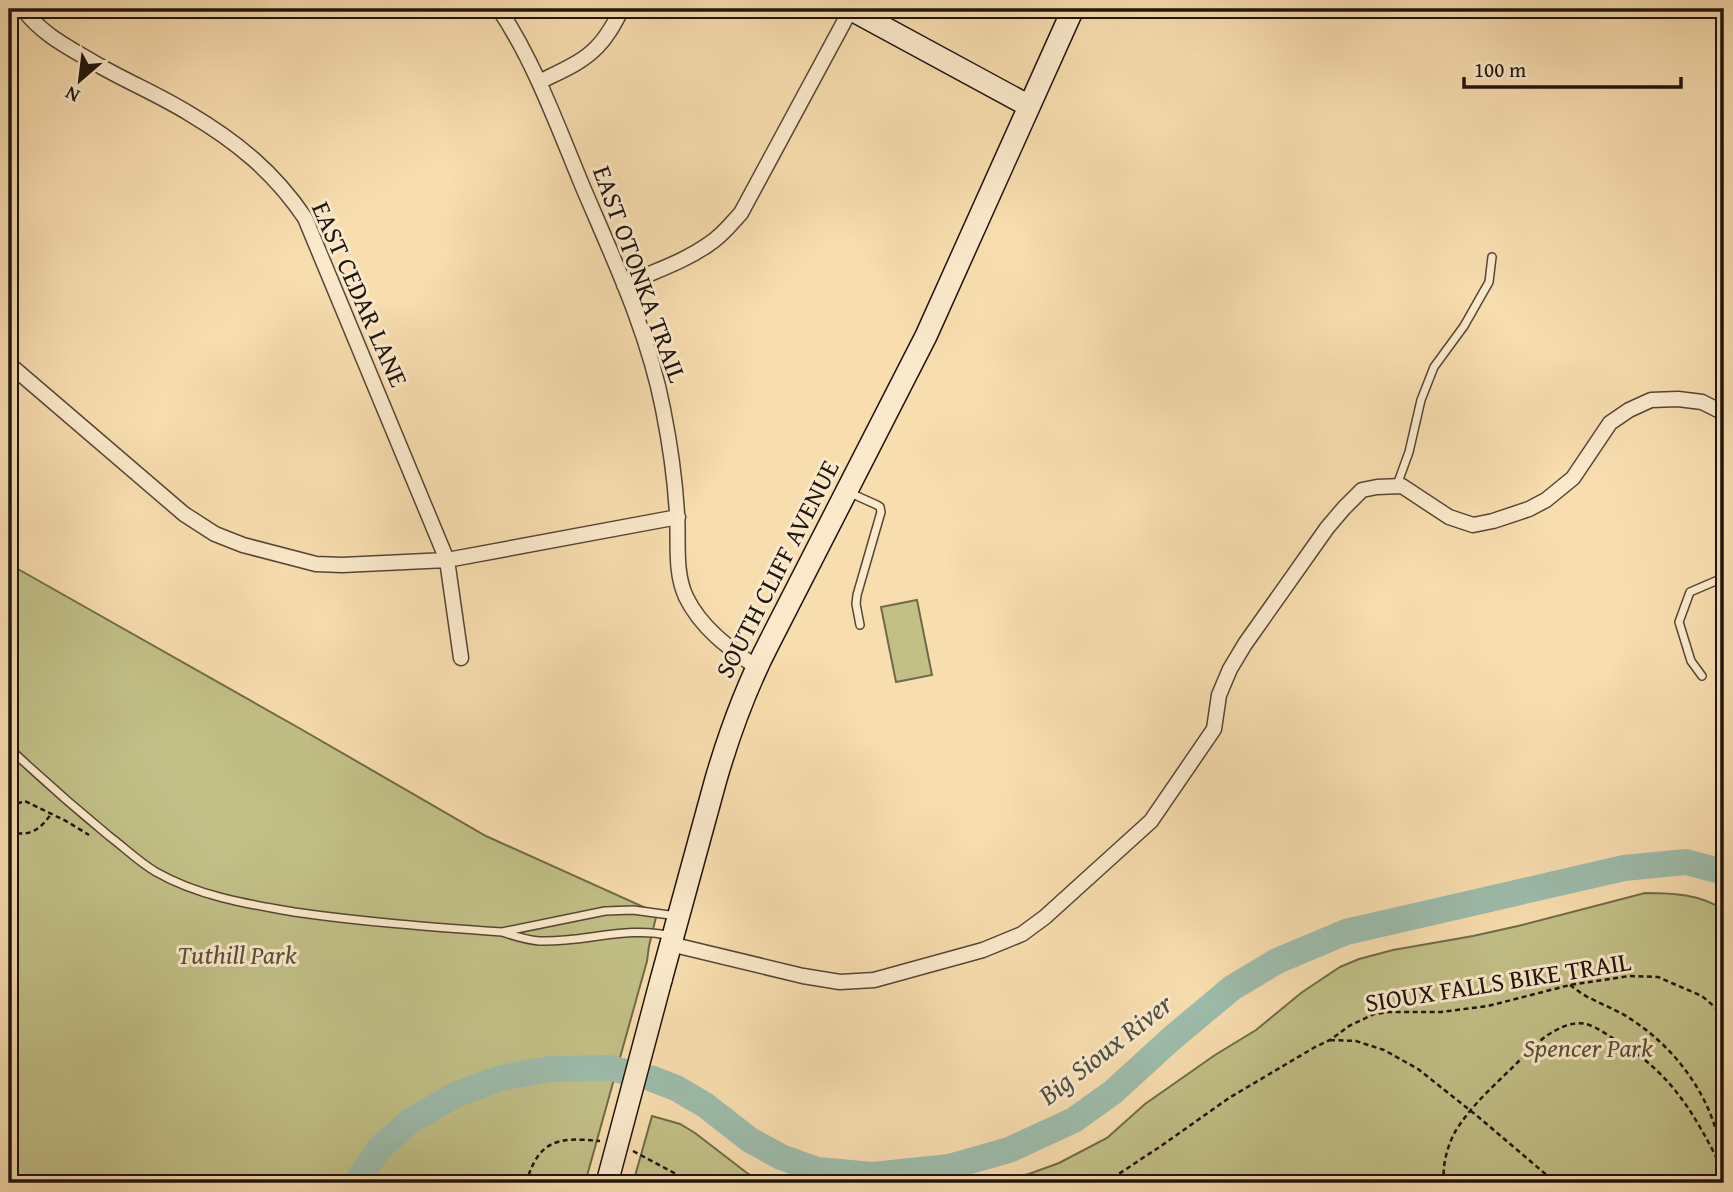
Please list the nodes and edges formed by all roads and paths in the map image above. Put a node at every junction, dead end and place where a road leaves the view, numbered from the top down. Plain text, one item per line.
1 (23, 9) edge
2 (499, 9) edge
3 (622, 9) edge
4 (850, 9) edge
5 (1073, 9) edge
6 (539, 82) junction
7 (1029, 106) junction
8 (1492, 257) dead end
9 (624, 285) junction
10 (9, 364) edge
11 (1724, 414) edge
12 (1396, 485) junction
13 (847, 492) junction
14 (678, 517) junction
15 (447, 560) junction
16 (1724, 579) edge
17 (860, 625) dead end
18 (461, 658) dead end
19 (756, 667) junction
20 (1702, 676) dead end
21 (9, 748) edge
22 (9, 806) edge
23 (51, 814) junction
24 (9, 831) edge
25 (92, 836) dead end
26 (502, 932) junction
27 (673, 932) junction
28 (1570, 985) junction
29 (1724, 1015) edge
30 (1330, 1040) junction
31 (1471, 1111) junction
32 (1724, 1172) edge
33 (687, 1182) edge
34 (607, 1183) edge
35 (693, 1183) edge
36 (1105, 1183) edge
37 (1444, 1183) edge
38 (1556, 1183) edge

1 - 15 street, EAST CEDAR LANE
2 - 6 street, EAST OTONKA TRAIL
3 - 6 street
4 - 7 main road
4 - 9 street
5 - 7 main road, SOUTH CLIFF AVENUE
6 - 9 street, EAST OTONKA TRAIL
7 - 13 main road, SOUTH CLIFF AVENUE
8 - 12 lane
9 - 14 street, EAST OTONKA TRAIL
10 - 15 street
11 - 12 street
12 - 27 street
13 - 17 lane
13 - 19 main road, SOUTH CLIFF AVENUE
14 - 15 street
14 - 19 street, EAST OTONKA TRAIL
15 - 18 street, EAST CEDAR LANE
16 - 20 lane
19 - 27 main road, SOUTH CLIFF AVENUE
21 - 26 lane
22 - 23 path
23 - 24 path
23 - 25 path
26 - 27 lane
26 - 27 lane
27 - 34 main road, SOUTH CLIFF AVENUE, bridge
28 - 29 path, SIOUX FALLS BIKE TRAIL
28 - 30 path, SIOUX FALLS BIKE TRAIL
28 - 32 path
30 - 31 path
30 - 36 path, SIOUX FALLS BIKE TRAIL
31 - 32 path
31 - 37 path
31 - 38 path
33 - 35 path

